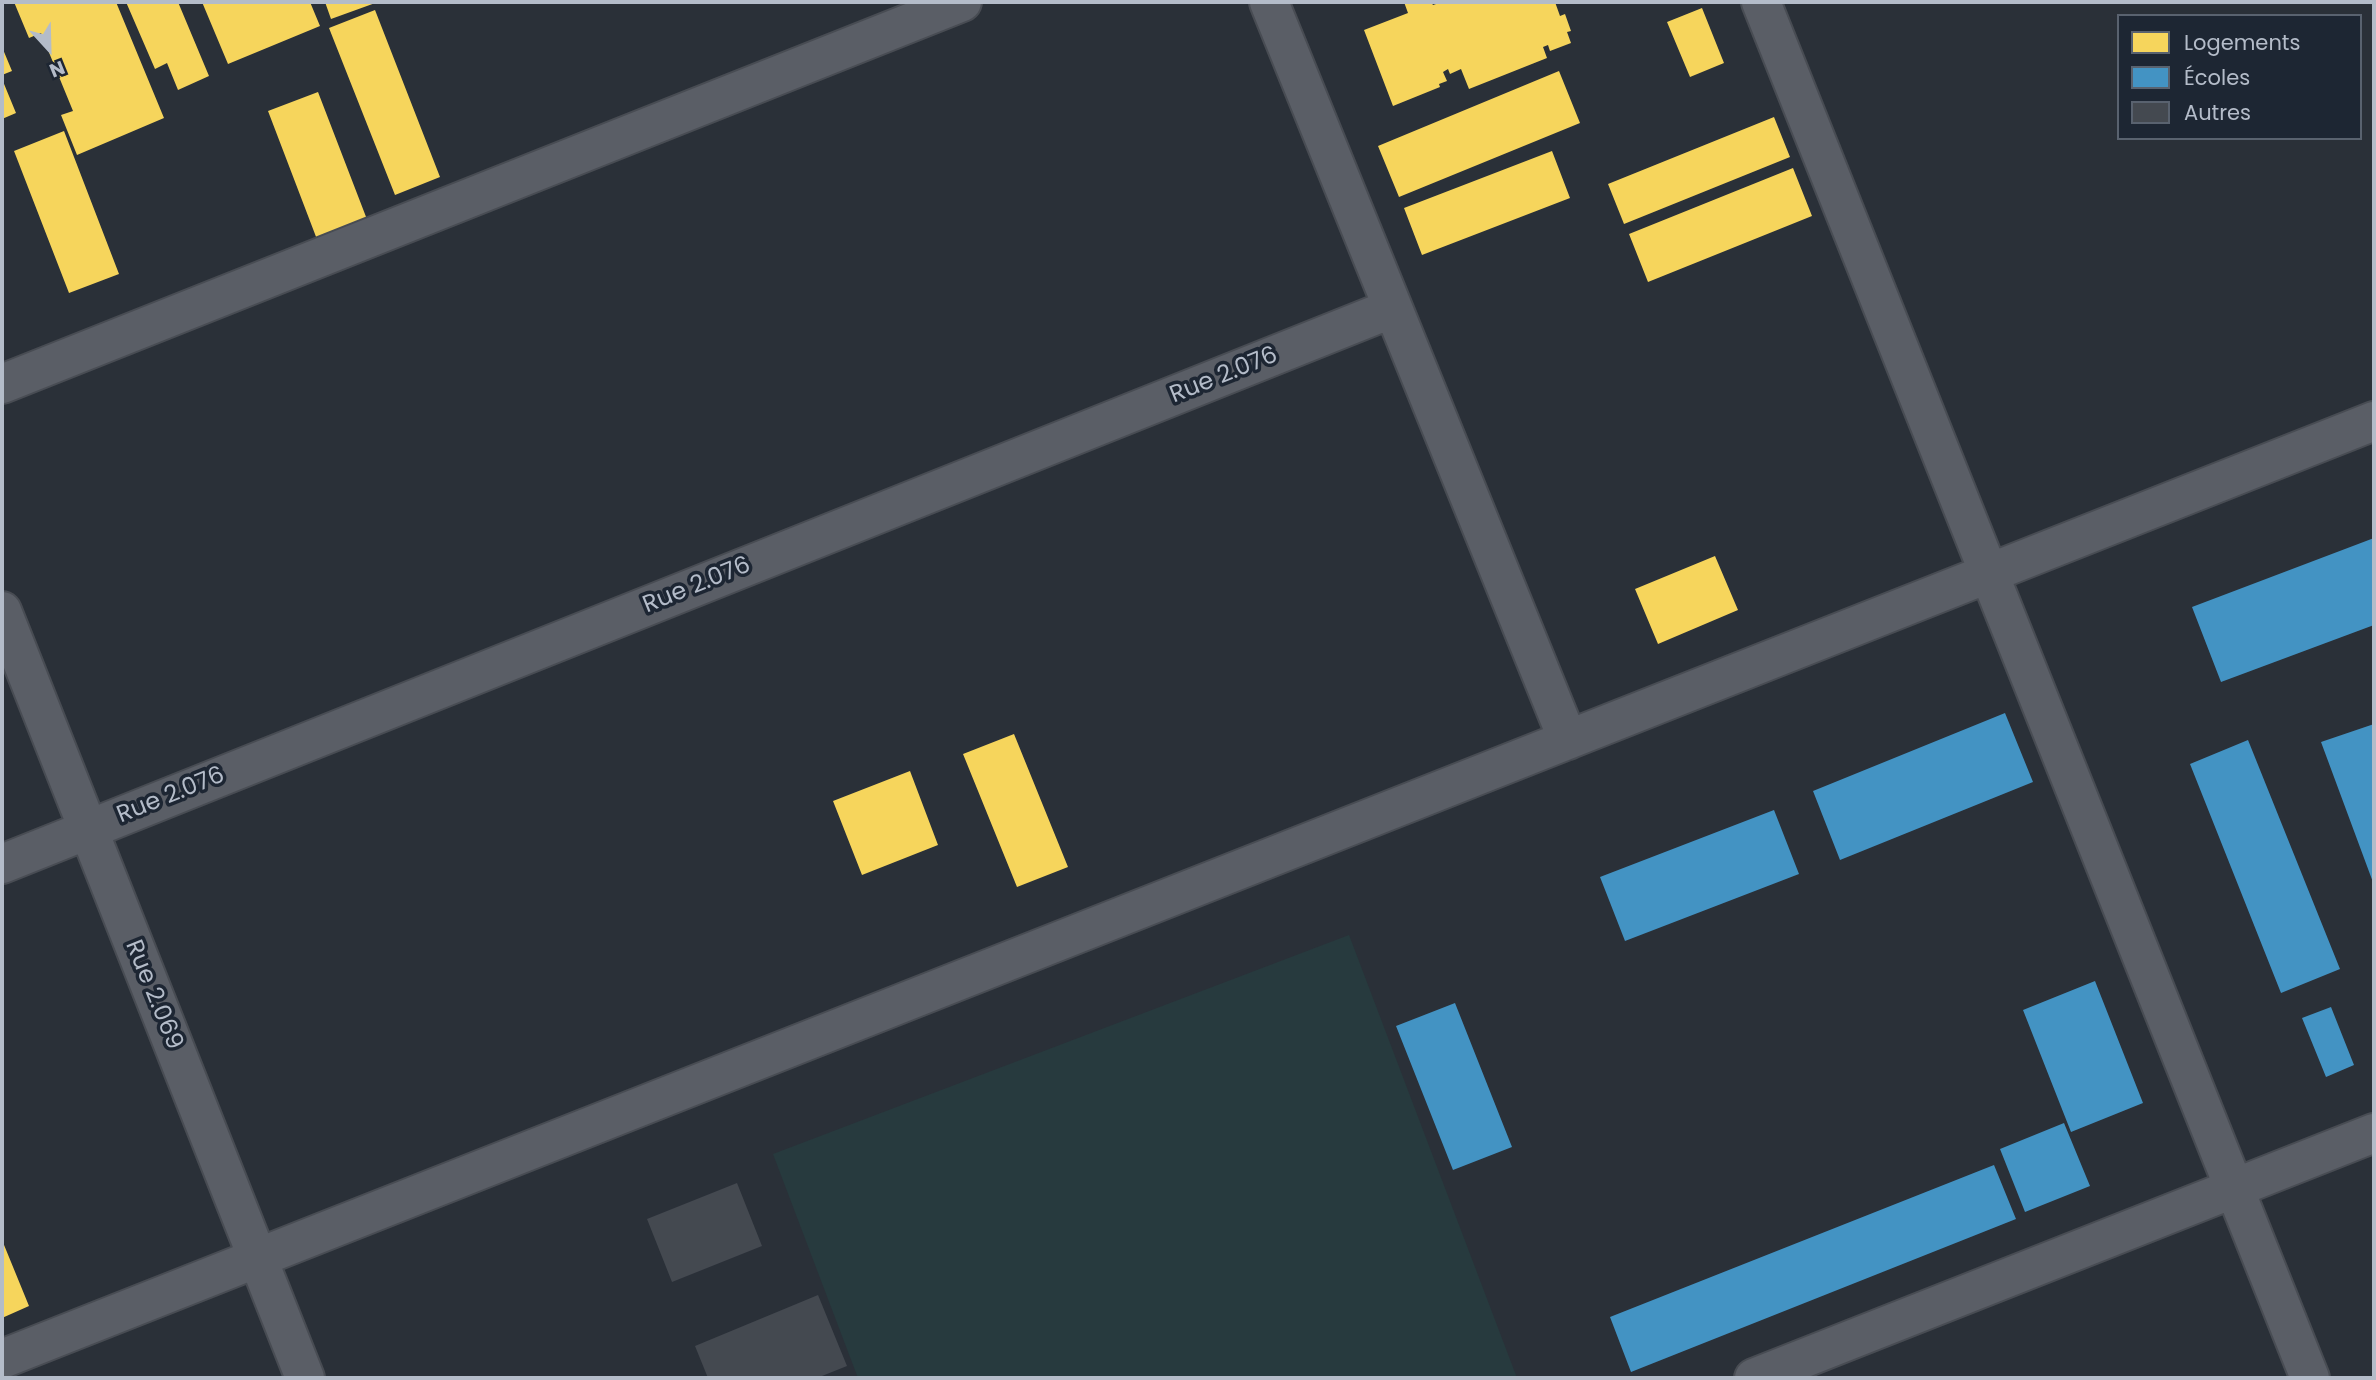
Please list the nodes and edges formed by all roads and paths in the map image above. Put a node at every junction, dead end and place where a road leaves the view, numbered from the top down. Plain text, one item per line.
1 (962, 2) edge
2 (1269, 2) edge
3 (1761, 2) edge
4 (1392, 308) junction
5 (2, 384) edge
6 (2374, 421) edge
7 (1989, 573) junction
8 (2, 611) edge
9 (1568, 740) junction
10 (88, 829) junction
11 (2, 864) edge
12 (2374, 1133) edge
13 (2234, 1189) junction
14 (257, 1258) junction
15 (2, 1359) edge
16 (305, 1378) edge
17 (1754, 1378) edge
18 (2310, 1378) edge

1 - 5 street
2 - 4 street
3 - 7 street
4 - 9 street
4 - 10 street, Rue 2.076
6 - 7 street
7 - 9 street
7 - 13 street
8 - 10 street, Rue 2.069
9 - 14 street
10 - 11 street, Rue 2.076
10 - 14 street, Rue 2.069
12 - 13 street
13 - 17 street
13 - 18 street
14 - 15 street
14 - 16 street, Rue 2.069

